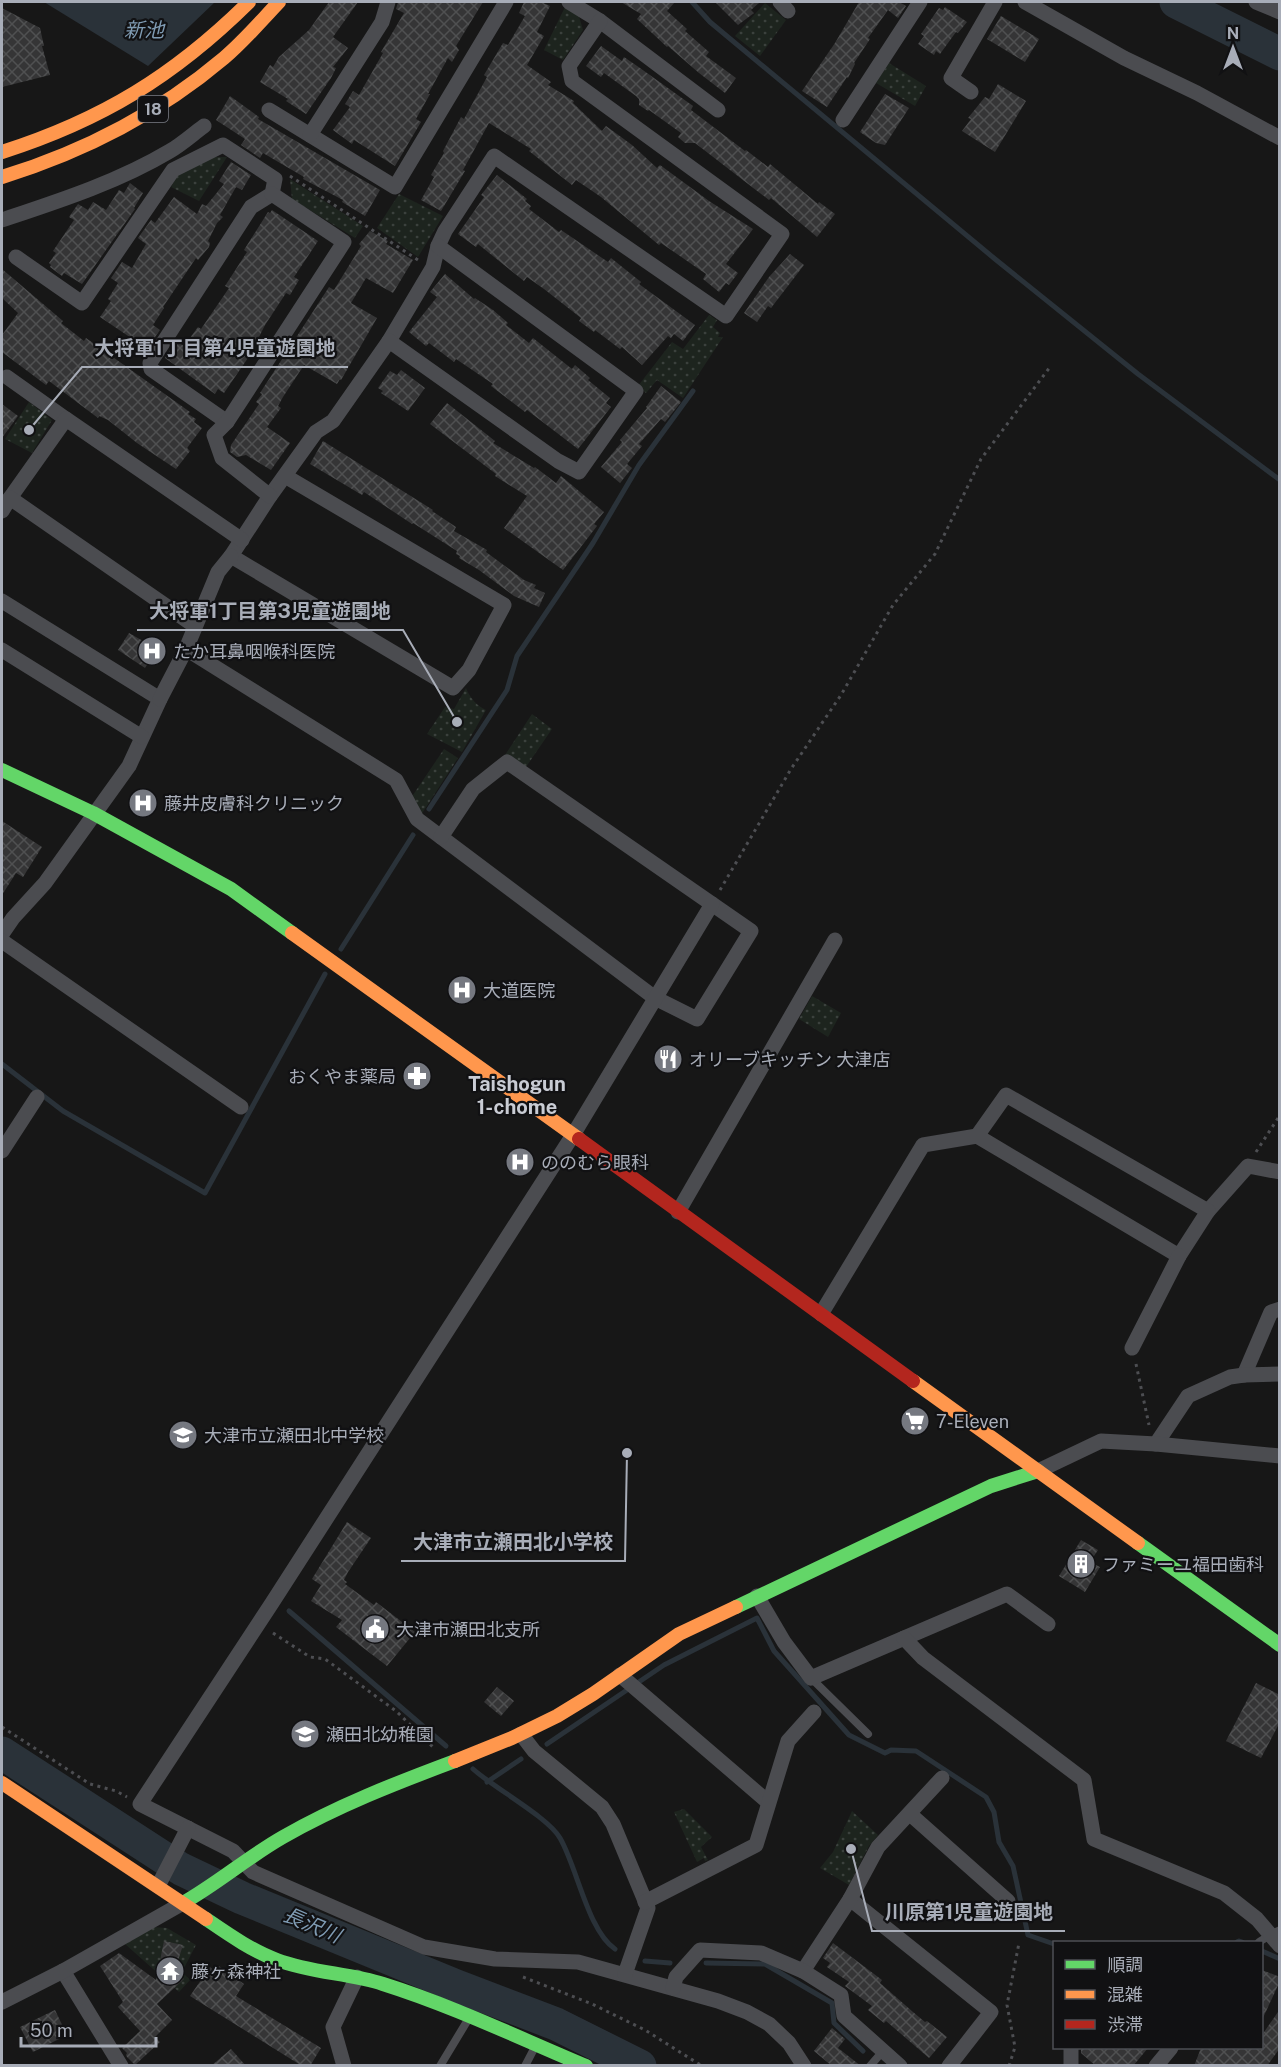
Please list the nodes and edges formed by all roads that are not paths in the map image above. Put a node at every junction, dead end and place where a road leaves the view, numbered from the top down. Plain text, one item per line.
1 (249, 2) edge
2 (279, 2) edge
3 (388, 2) edge
4 (506, 2) edge
5 (569, 2) edge
6 (920, 2) edge
7 (995, 2) edge
8 (1025, 2) edge
9 (1256, 2) edge
10 (1280, 12) edge
11 (600, 21) junction
12 (971, 92) dead end
13 (269, 110) dead end
14 (718, 110) dead end
15 (843, 120) dead end
16 (204, 126) dead end
17 (310, 135) junction
18 (1280, 138) edge
19 (2, 152) edge
20 (2, 177) edge
21 (274, 186) junction
22 (2, 220) edge
23 (438, 246) junction
24 (16, 257) dead end
25 (389, 341) junction
26 (7, 377) dead end
27 (66, 419) junction
28 (227, 422) junction
29 (285, 476) junction
30 (270, 496) junction
31 (10, 498) junction
32 (2, 512) edge
33 (242, 540) junction
34 (231, 556) junction
35 (2, 602) edge
36 (195, 626) junction
37 (186, 649) junction
38 (2, 650) edge
39 (160, 699) junction
40 (142, 737) junction
41 (2, 770) edge
42 (93, 813) junction
43 (441, 837) junction
44 (712, 904) junction
45 (2, 934) edge
46 (835, 940) dead end
47 (2, 941) edge
48 (654, 998) junction
49 (37, 1097) dead end
50 (241, 1107) dead end
51 (573, 1136) junction
52 (977, 1136) junction
53 (2, 1151) edge
54 (1280, 1172) edge
55 (1208, 1211) junction
56 (678, 1212) junction
57 (1179, 1256) junction
58 (1280, 1309) edge
59 (821, 1314) junction
60 (1132, 1348) road end
61 (1280, 1374) edge
62 (1244, 1375) junction
63 (1158, 1440) junction
64 (1280, 1456) edge
65 (1038, 1471) junction
66 (757, 1596) junction
67 (1048, 1624) dead end
68 (904, 1638) junction
69 (1280, 1645) edge
70 (811, 1678) junction
71 (628, 1683) junction
72 (814, 1712) dead end
73 (521, 1734) junction
74 (868, 1734) dead end
75 (942, 1778) dead end
76 (2, 1783) edge
77 (768, 1802) junction
78 (910, 1814) junction
79 (188, 1829) junction
80 (240, 1864) junction
81 (158, 1886) junction
82 (850, 1899) junction
83 (1008, 1900) dead end
84 (645, 1902) junction
85 (183, 1903) junction
86 (1272, 1938) edge
87 (63, 1971) junction
88 (803, 1971) junction
89 (625, 1974) junction
90 (357, 1977) junction
91 (673, 1988) junction
92 (2, 2002) edge
93 (470, 2016) junction
94 (536, 2044) junction
95 (1071, 2049) edge
96 (1170, 2049) edge
97 (883, 2051) junction
98 (121, 2066) edge
99 (344, 2066) edge
100 (440, 2066) edge
101 (525, 2066) edge
102 (586, 2066) edge
103 (804, 2066) edge
104 (870, 2066) edge
105 (900, 2066) edge
106 (949, 2066) edge
107 (1071, 2066) edge
108 (1156, 2066) edge

1 - 19 street, 18
2 - 20 street, 18
3 - 17 street
4 - 17 street
5 - 11 street
6 - 15 street
7 - 12 street
8 - 18 street
9 - 10 street
11 - 14 street
11 - 23 street
13 - 17 street
16 - 22 street
21 - 24 street
21 - 28 street
21 - 28 street
23 - 25 street
23 - 25 street
25 - 29 street
26 - 27 street
27 - 31 street
27 - 33 street
28 - 30 street
29 - 30 street
29 - 34 street
30 - 33 street
31 - 32 street
31 - 36 street
33 - 34 street
34 - 36 street
35 - 39 street
36 - 37 street
37 - 39 street
37 - 43 street
38 - 40 street
39 - 40 street
40 - 42 street
41 - 42 street
42 - 45 street
42 - 51 street
43 - 44 street
43 - 48 street
44 - 48 street
44 - 48 street
46 - 56 street
47 - 50 street
48 - 51 street
49 - 53 street
51 - 56 street
51 - 79 street
52 - 55 street
52 - 57 street
52 - 59 street
54 - 55 street
55 - 57 street
56 - 59 street
57 - 60 street
58 - 62 street
59 - 65 street
61 - 62 street
62 - 63 street
63 - 64 street
63 - 65 street
65 - 66 street
65 - 69 street
66 - 70 street
66 - 71 street
67 - 68 street
68 - 70 street
68 - 86 street
70 - 74 lane
71 - 73 street
71 - 77 street
72 - 77 street
73 - 80 street
73 - 84 street
75 - 78 street
76 - 81 street
77 - 84 street
78 - 82 street
78 - 83 street
79 - 80 street
79 - 81 street
80 - 85 street
80 - 89 street
81 - 85 street
82 - 88 street
82 - 106 street
84 - 89 street
85 - 87 street
85 - 90 street
87 - 92 street
87 - 98 street
88 - 91 street
88 - 97 street
89 - 91 street
90 - 93 street
90 - 99 street
91 - 103 street
93 - 94 street
93 - 100 lane
94 - 101 lane
94 - 102 street
95 - 107 street
96 - 108 street
97 - 104 lane
97 - 105 street

